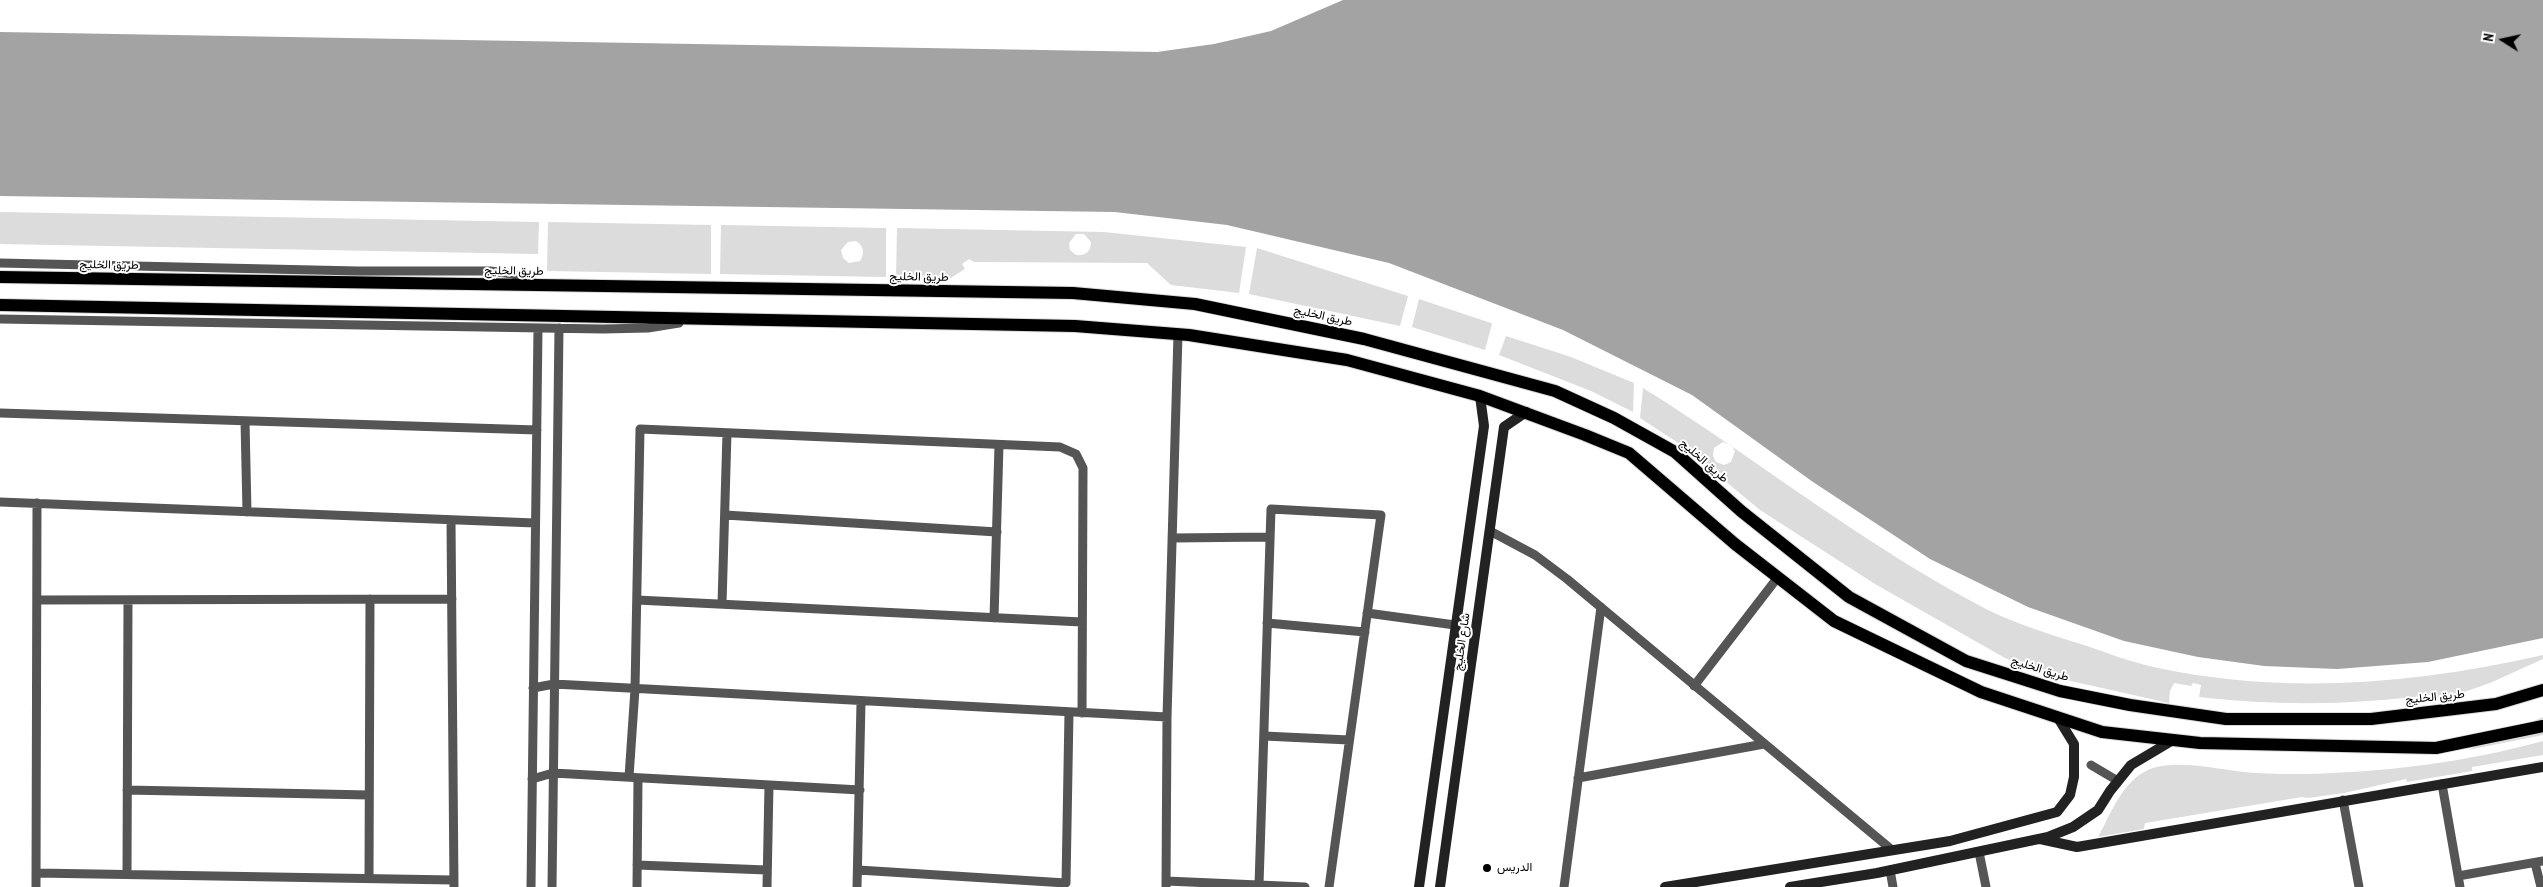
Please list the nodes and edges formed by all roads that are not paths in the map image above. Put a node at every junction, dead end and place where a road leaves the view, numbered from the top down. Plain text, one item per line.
1 (0, 263) edge
2 (0, 277) edge
3 (539, 286) junction
4 (0, 305) edge
5 (0, 319) edge
6 (698, 319) junction
7 (538, 328) junction
8 (559, 328) junction
9 (1178, 334) junction
10 (1480, 396) junction
11 (1526, 412) junction
12 (0, 413) edge
13 (245, 421) junction
14 (537, 430) junction
15 (727, 432) junction
16 (999, 445) junction
17 (0, 502) edge
18 (37, 503) junction
19 (247, 512) junction
20 (725, 515) junction
21 (451, 520) junction
22 (535, 523) junction
23 (1490, 531) junction
24 (997, 532) junction
25 (1270, 537) junction
26 (1172, 538) junction
27 (1778, 577) junction
28 (370, 599) junction
29 (452, 599) junction
30 (37, 600) junction
31 (128, 600) junction
32 (637, 600) junction
33 (722, 604) junction
34 (1601, 607) junction
35 (1367, 612) junction
36 (994, 618) junction
37 (1082, 622) junction
38 (1267, 623) junction
39 (1456, 625) junction
40 (1364, 632) junction
41 (554, 684) junction
42 (1694, 686) junction
43 (533, 688) junction
44 (635, 689) junction
45 (2543, 690) edge
46 (862, 702) junction
47 (1069, 712) junction
48 (1082, 713) junction
49 (1167, 717) junction
50 (2058, 718) junction
51 (2543, 726) edge
52 (1264, 736) junction
53 (1349, 740) junction
54 (2173, 740) junction
55 (1764, 744) junction
56 (2091, 765) dead end
57 (2543, 767) edge
58 (553, 773) junction
59 (628, 777) junction
60 (638, 778) junction
61 (1578, 778) junction
62 (532, 779) junction
63 (2118, 781) junction
64 (2442, 784) junction
65 (769, 785) junction
66 (127, 790) junction
67 (860, 790) junction
68 (369, 796) junction
69 (2343, 800) junction
70 (2040, 839) junction
71 (1892, 850) junction
72 (1979, 852) junction
73 (2539, 862) edge
74 (637, 865) junction
75 (767, 870) junction
76 (858, 870) junction
77 (1890, 870) junction
78 (36, 873) junction
79 (127, 874) junction
80 (2458, 876) junction
81 (369, 878) junction
82 (454, 883) edge
83 (1166, 884) edge
84 (1065, 885) edge
85 (1259, 885) junction
86 (36, 887) edge
87 (531, 887) edge
88 (552, 887) edge
89 (637, 887) edge
90 (767, 887) edge
91 (857, 887) edge
92 (1306, 887) edge
93 (1329, 887) edge
94 (1419, 887) edge
95 (1440, 887) edge
96 (1564, 887) edge
97 (1665, 887) edge
98 (1790, 887) edge
99 (1893, 887) edge
100 (1986, 887) edge
101 (2359, 887) edge
102 (2460, 887) edge
103 (2541, 887) edge

1 - 3 street
2 - 3 main road, طريق الخليج
3 - 45 main road, طريق الخليج
4 - 6 main road
5 - 7 street
6 - 8 street
6 - 9 main road
7 - 8 street
7 - 14 street
8 - 41 street
9 - 10 main road
9 - 26 street
10 - 11 main road
10 - 39 street
11 - 23 street, شارع الخليج
11 - 27 main road
12 - 13 street
13 - 14 street
13 - 19 street
14 - 22 street
15 - 16 street
15 - 20 street
15 - 32 street
16 - 24 street
16 - 37 street
17 - 18 street
18 - 19 street
18 - 30 street
19 - 21 street
20 - 24 street
20 - 33 street
21 - 22 street
21 - 29 street
22 - 43 street
23 - 34 street
23 - 95 street, شارع الخليج
24 - 36 street
25 - 26 street
25 - 35 street
25 - 38 street
26 - 49 street
27 - 42 street
27 - 50 main road
28 - 29 street
28 - 31 street
28 - 68 street
29 - 82 street
30 - 31 street
30 - 78 street
31 - 66 street
32 - 33 street
32 - 44 street
33 - 36 street
34 - 42 street
34 - 61 street
35 - 39 street
35 - 40 street
36 - 37 street
37 - 48 street
38 - 40 street
38 - 52 street
39 - 94 street
40 - 53 street
41 - 43 street
41 - 44 street
41 - 58 street
42 - 55 street
43 - 62 street
44 - 46 street
44 - 59 street
46 - 47 street
46 - 67 street
47 - 48 street
47 - 84 street
48 - 49 street
49 - 83 street
50 - 54 main road
50 - 71 street
51 - 54 main road
52 - 53 street
52 - 85 street
53 - 93 street
54 - 63 street
55 - 61 street
55 - 71 street
56 - 63 street
57 - 64 street
58 - 59 street
58 - 62 street
58 - 88 street
59 - 60 street
60 - 65 street
60 - 74 street
61 - 96 street
62 - 87 street
63 - 70 street
64 - 69 street
64 - 80 street
65 - 67 street
65 - 75 street
66 - 68 street
66 - 79 street
67 - 76 street
68 - 81 street
69 - 70 street
69 - 101 street
70 - 72 street
71 - 97 street
72 - 77 street
72 - 100 street
73 - 80 street
73 - 103 street
74 - 75 street
74 - 89 street
75 - 90 street
76 - 84 street
76 - 91 street
77 - 98 street
77 - 99 street
78 - 79 street
78 - 86 street
79 - 81 street
80 - 102 street
81 - 82 street
83 - 85 street
85 - 92 street

